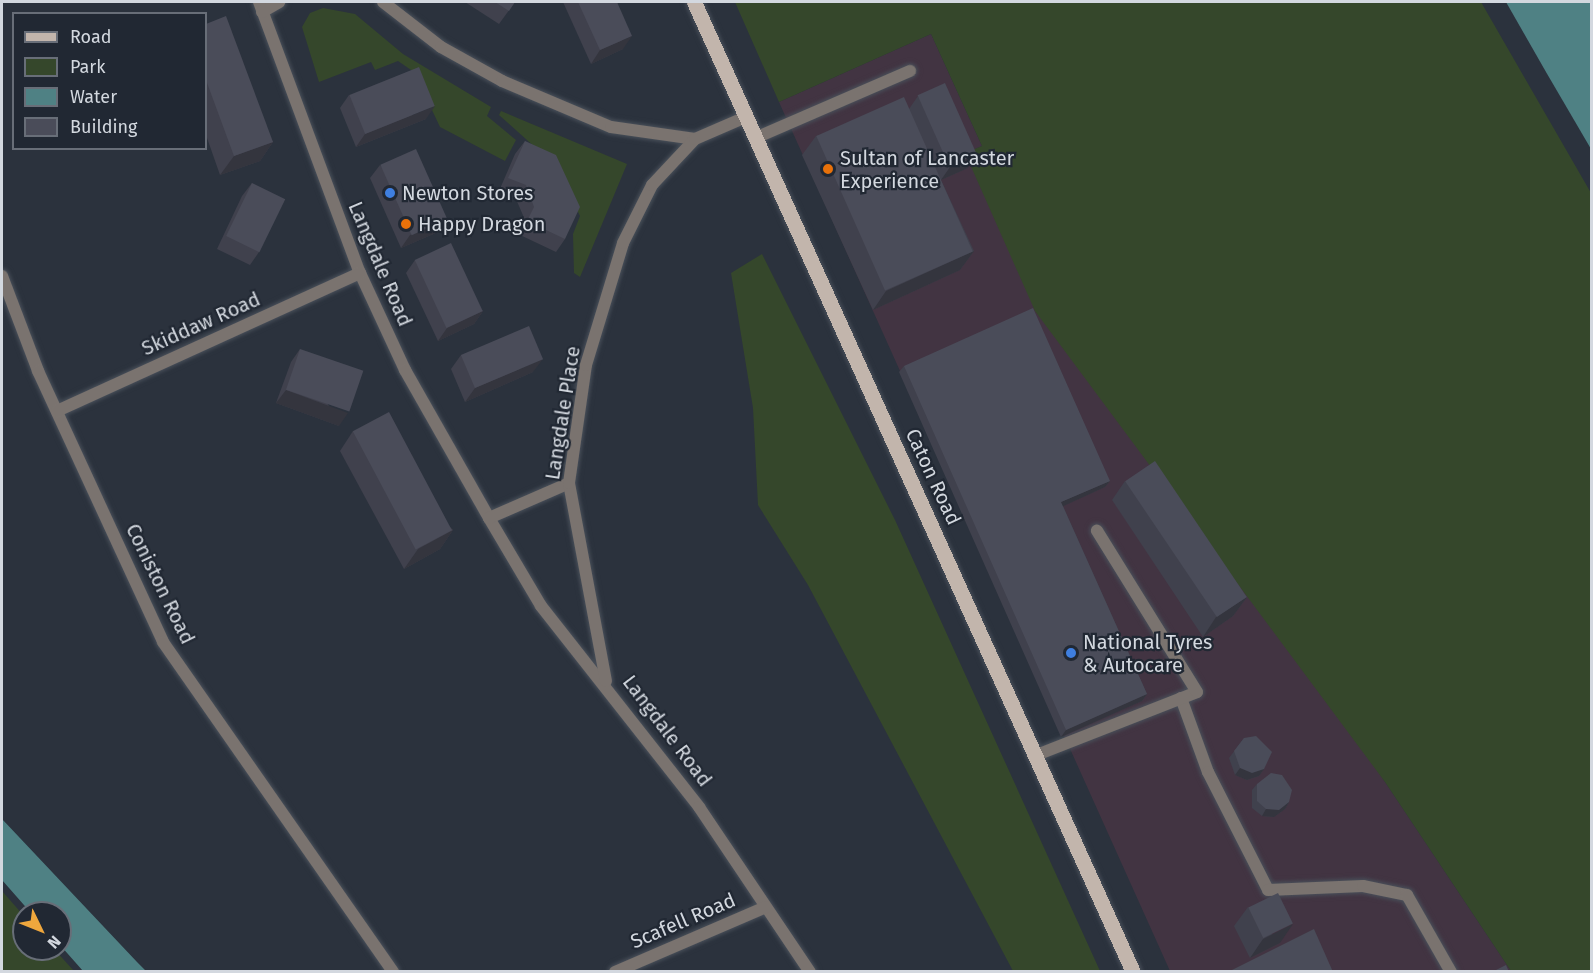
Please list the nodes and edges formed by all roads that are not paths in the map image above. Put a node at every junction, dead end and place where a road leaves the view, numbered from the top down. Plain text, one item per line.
1 (279, 2) edge
2 (383, 2) edge
3 (694, 2) edge
4 (261, 7) edge
5 (910, 71) dead end
6 (746, 117) junction
7 (755, 138) junction
8 (695, 139) junction
9 (360, 273) junction
10 (2, 276) edge
11 (57, 411) junction
12 (569, 483) junction
13 (489, 518) junction
14 (1097, 531) dead end
15 (606, 682) junction
16 (1181, 698) junction
17 (1034, 756) junction
18 (766, 907) junction
19 (393, 972) edge
20 (615, 972) edge
21 (810, 972) edge
22 (1133, 972) edge
23 (1451, 972) edge

1 - 4 street, Langdale Road
2 - 8 street
3 - 6 main road, Caton Road
4 - 9 street, Langdale Road
5 - 7 street
6 - 7 main road, Caton Road
6 - 8 street, Langdale Place
7 - 17 main road, Caton Road
8 - 12 street, Langdale Place
9 - 11 street, Skiddaw Road
9 - 13 street, Langdale Road
10 - 11 street, Coniston Road
11 - 19 street, Coniston Road
12 - 13 street
12 - 15 street, Langdale Place
13 - 15 street, Langdale Road
14 - 16 street
15 - 18 street, Langdale Road
16 - 17 street
16 - 23 street
17 - 22 main road, Caton Road
18 - 20 street, Scafell Road
18 - 21 street, Langdale Road

